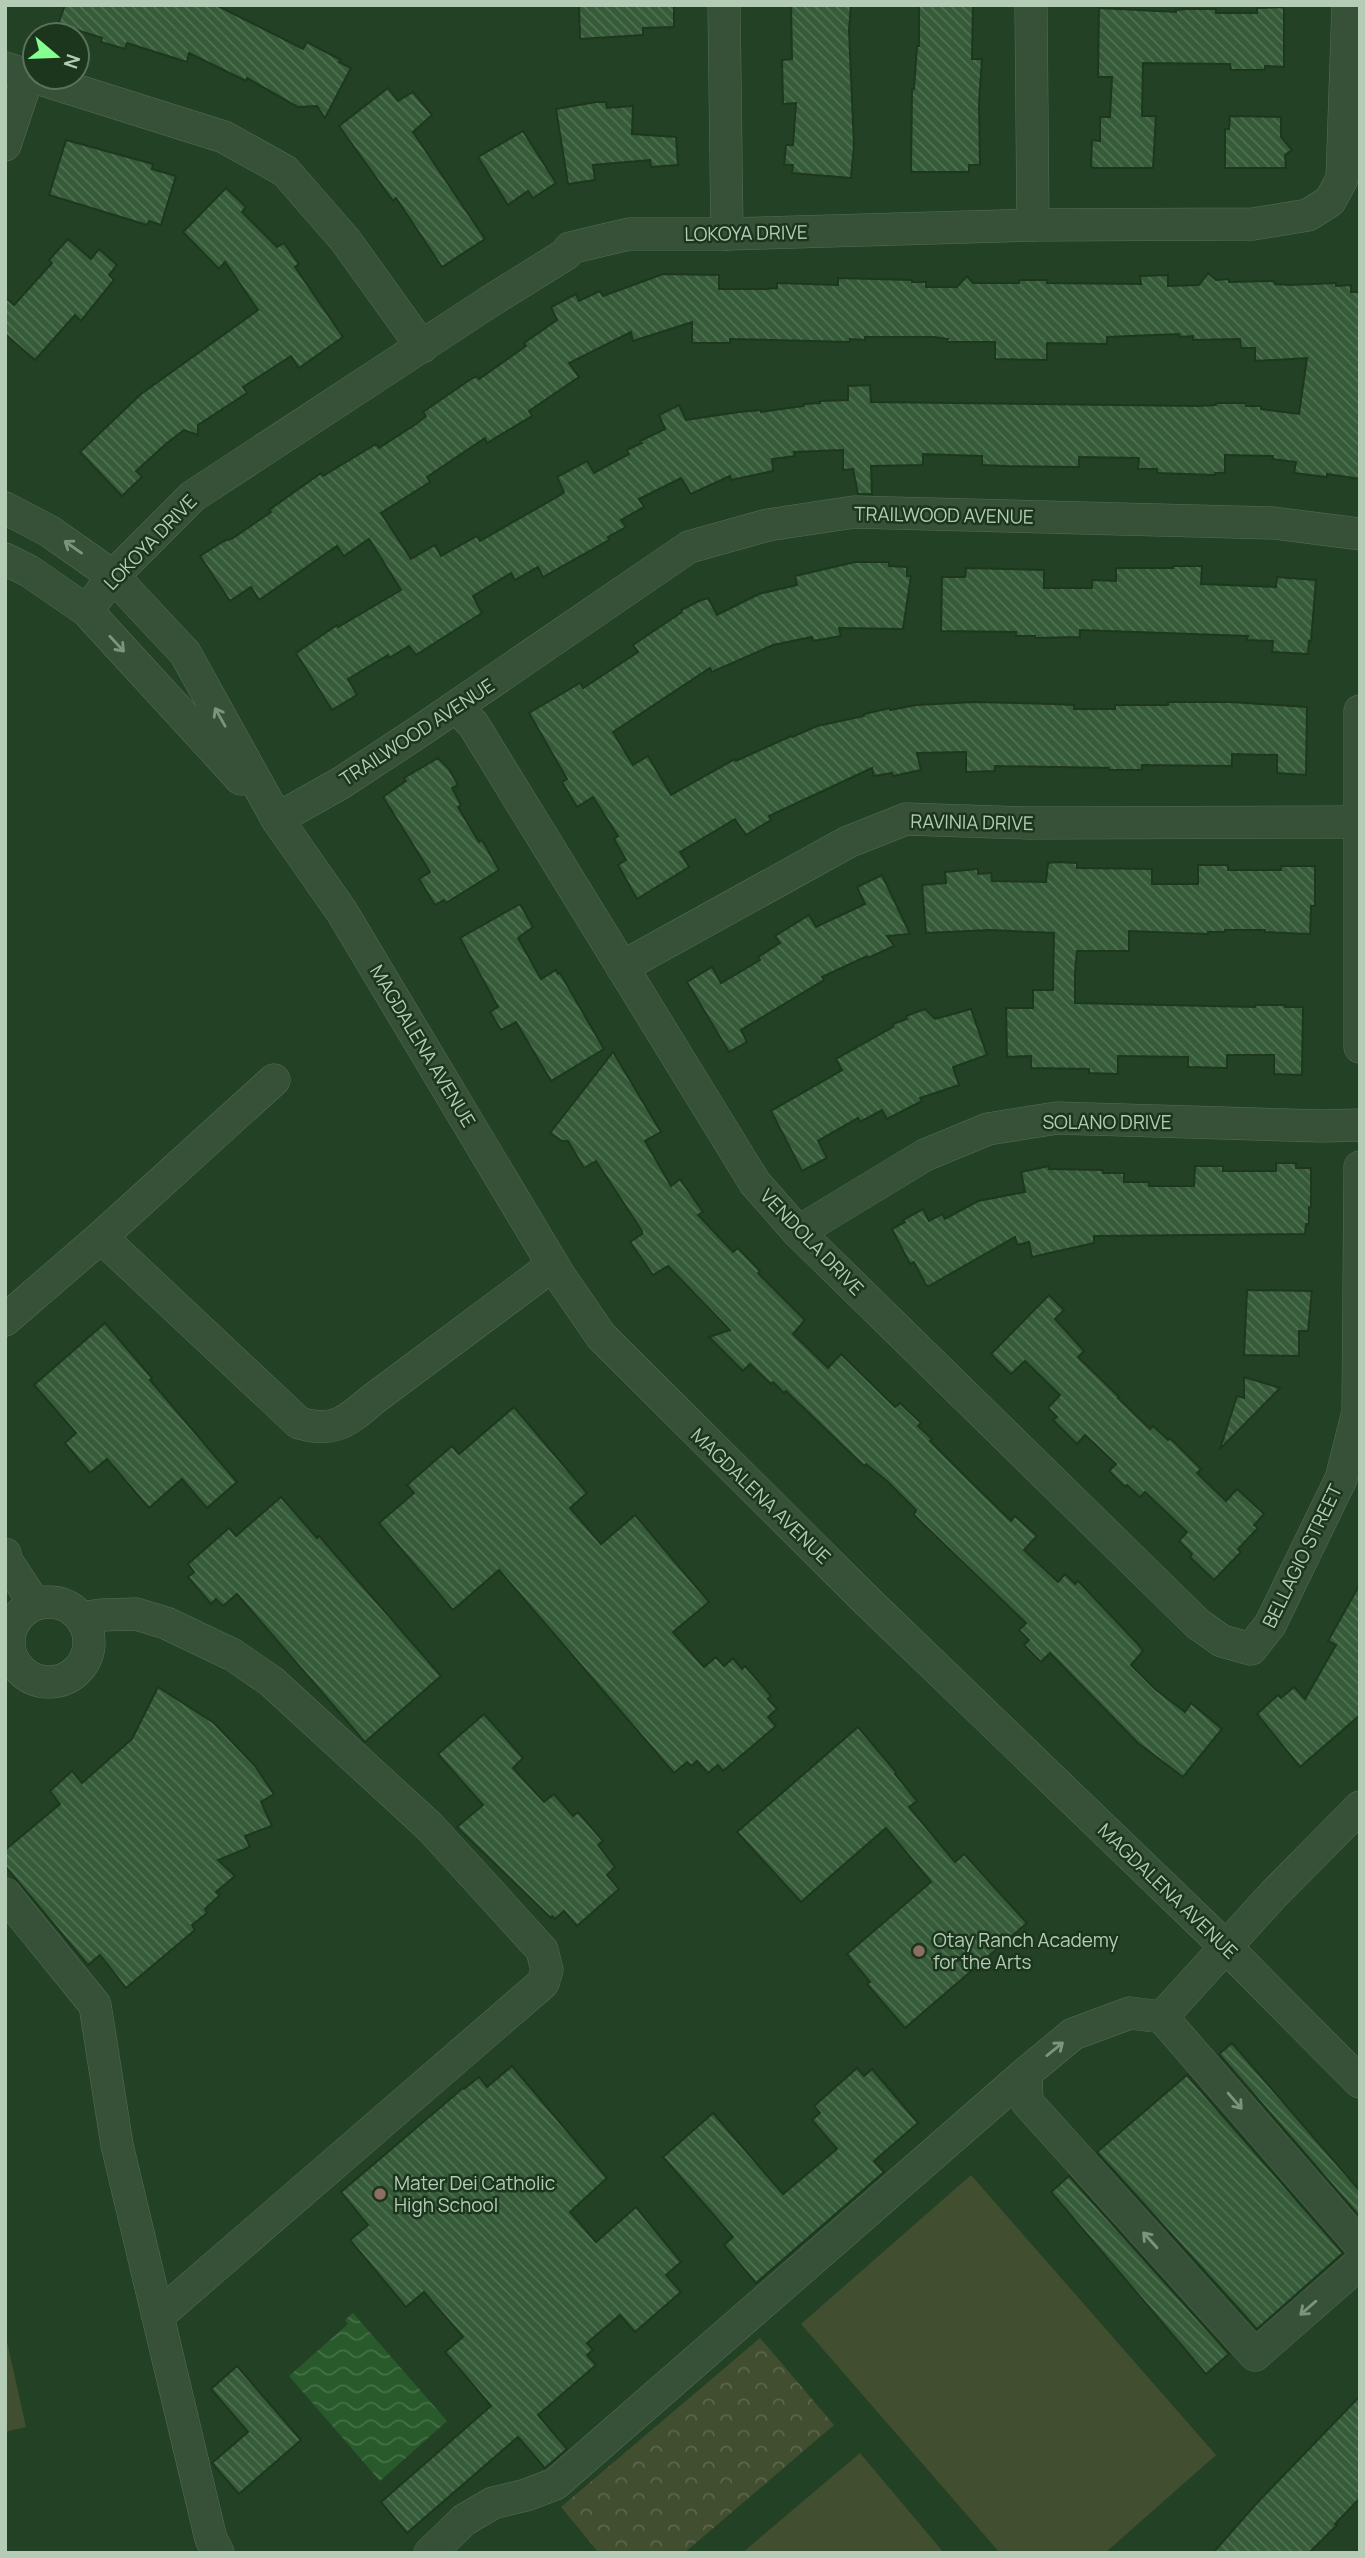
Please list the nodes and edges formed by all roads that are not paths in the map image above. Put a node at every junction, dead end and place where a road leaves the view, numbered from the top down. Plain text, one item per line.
1 (724, 5) edge
2 (1031, 5) edge
3 (1348, 5) edge
4 (17, 72) edge
5 (5, 145) edge
6 (1033, 225) junction
7 (727, 234) junction
8 (422, 347) junction
9 (5, 508) edge
10 (1360, 534) edge
11 (5, 558) edge
12 (113, 576) junction
13 (87, 611) junction
14 (456, 707) junction
15 (1360, 711) edge
16 (278, 819) junction
17 (1359, 822) edge
18 (622, 967) junction
19 (1360, 1047) edge
20 (274, 1080) dead end
21 (1360, 1125) edge
22 (1360, 1167) edge
23 (798, 1232) junction
24 (101, 1237) junction
25 (553, 1265) junction
26 (5, 1320) edge
27 (5, 1554) edge
28 (35, 1604) junction
29 (81, 1618) junction
30 (1251, 1649) joint
31 (13, 1676) edge
32 (1360, 1807) edge
33 (5, 1894) edge
34 (1225, 1946) junction
35 (1162, 2017) junction
36 (1026, 2073) junction
37 (1360, 2081) edge
38 (1360, 2245) edge
39 (1360, 2263) edge
40 (158, 2316) junction
41 (218, 2553) edge
42 (430, 2553) edge

1 - 7 street
2 - 6 street
3 - 6 street, LOKOYA DRIVE
4 - 5 street
4 - 8 street
6 - 7 street, LOKOYA DRIVE
7 - 8 street, LOKOYA DRIVE
8 - 12 street, LOKOYA DRIVE
12 -> 9 street, MAGDALENA AVENUE
10 - 14 street, TRAILWOOD AVENUE
11 - 13 street, MAGDALENA AVENUE
12 - 13 street, LOKOYA DRIVE
16 -> 12 street, MAGDALENA AVENUE
13 -> 16 street, MAGDALENA AVENUE
14 - 16 street, TRAILWOOD AVENUE
14 - 18 street, VENDOLA DRIVE
15 - 17 street
16 - 25 street, MAGDALENA AVENUE
17 - 18 street, RAVINIA DRIVE
17 - 19 street
18 - 23 street, VENDOLA DRIVE
20 - 24 street
21 - 23 street, SOLANO DRIVE
22 - 30 street, BELLAGIO STREET
23 - 30 street, VENDOLA DRIVE
24 - 25 street
24 - 26 street
25 - 34 street, MAGDALENA AVENUE
27 - 28 street
28 - 29 street
28 - 31 street
29 - 31 street
29 - 40 street
32 - 34 street
33 - 40 street
34 - 35 street
34 - 37 street, MAGDALENA AVENUE
36 -> 35 street
35 -> 38 street
39 -> 36 street
36 - 42 street
40 - 41 street

